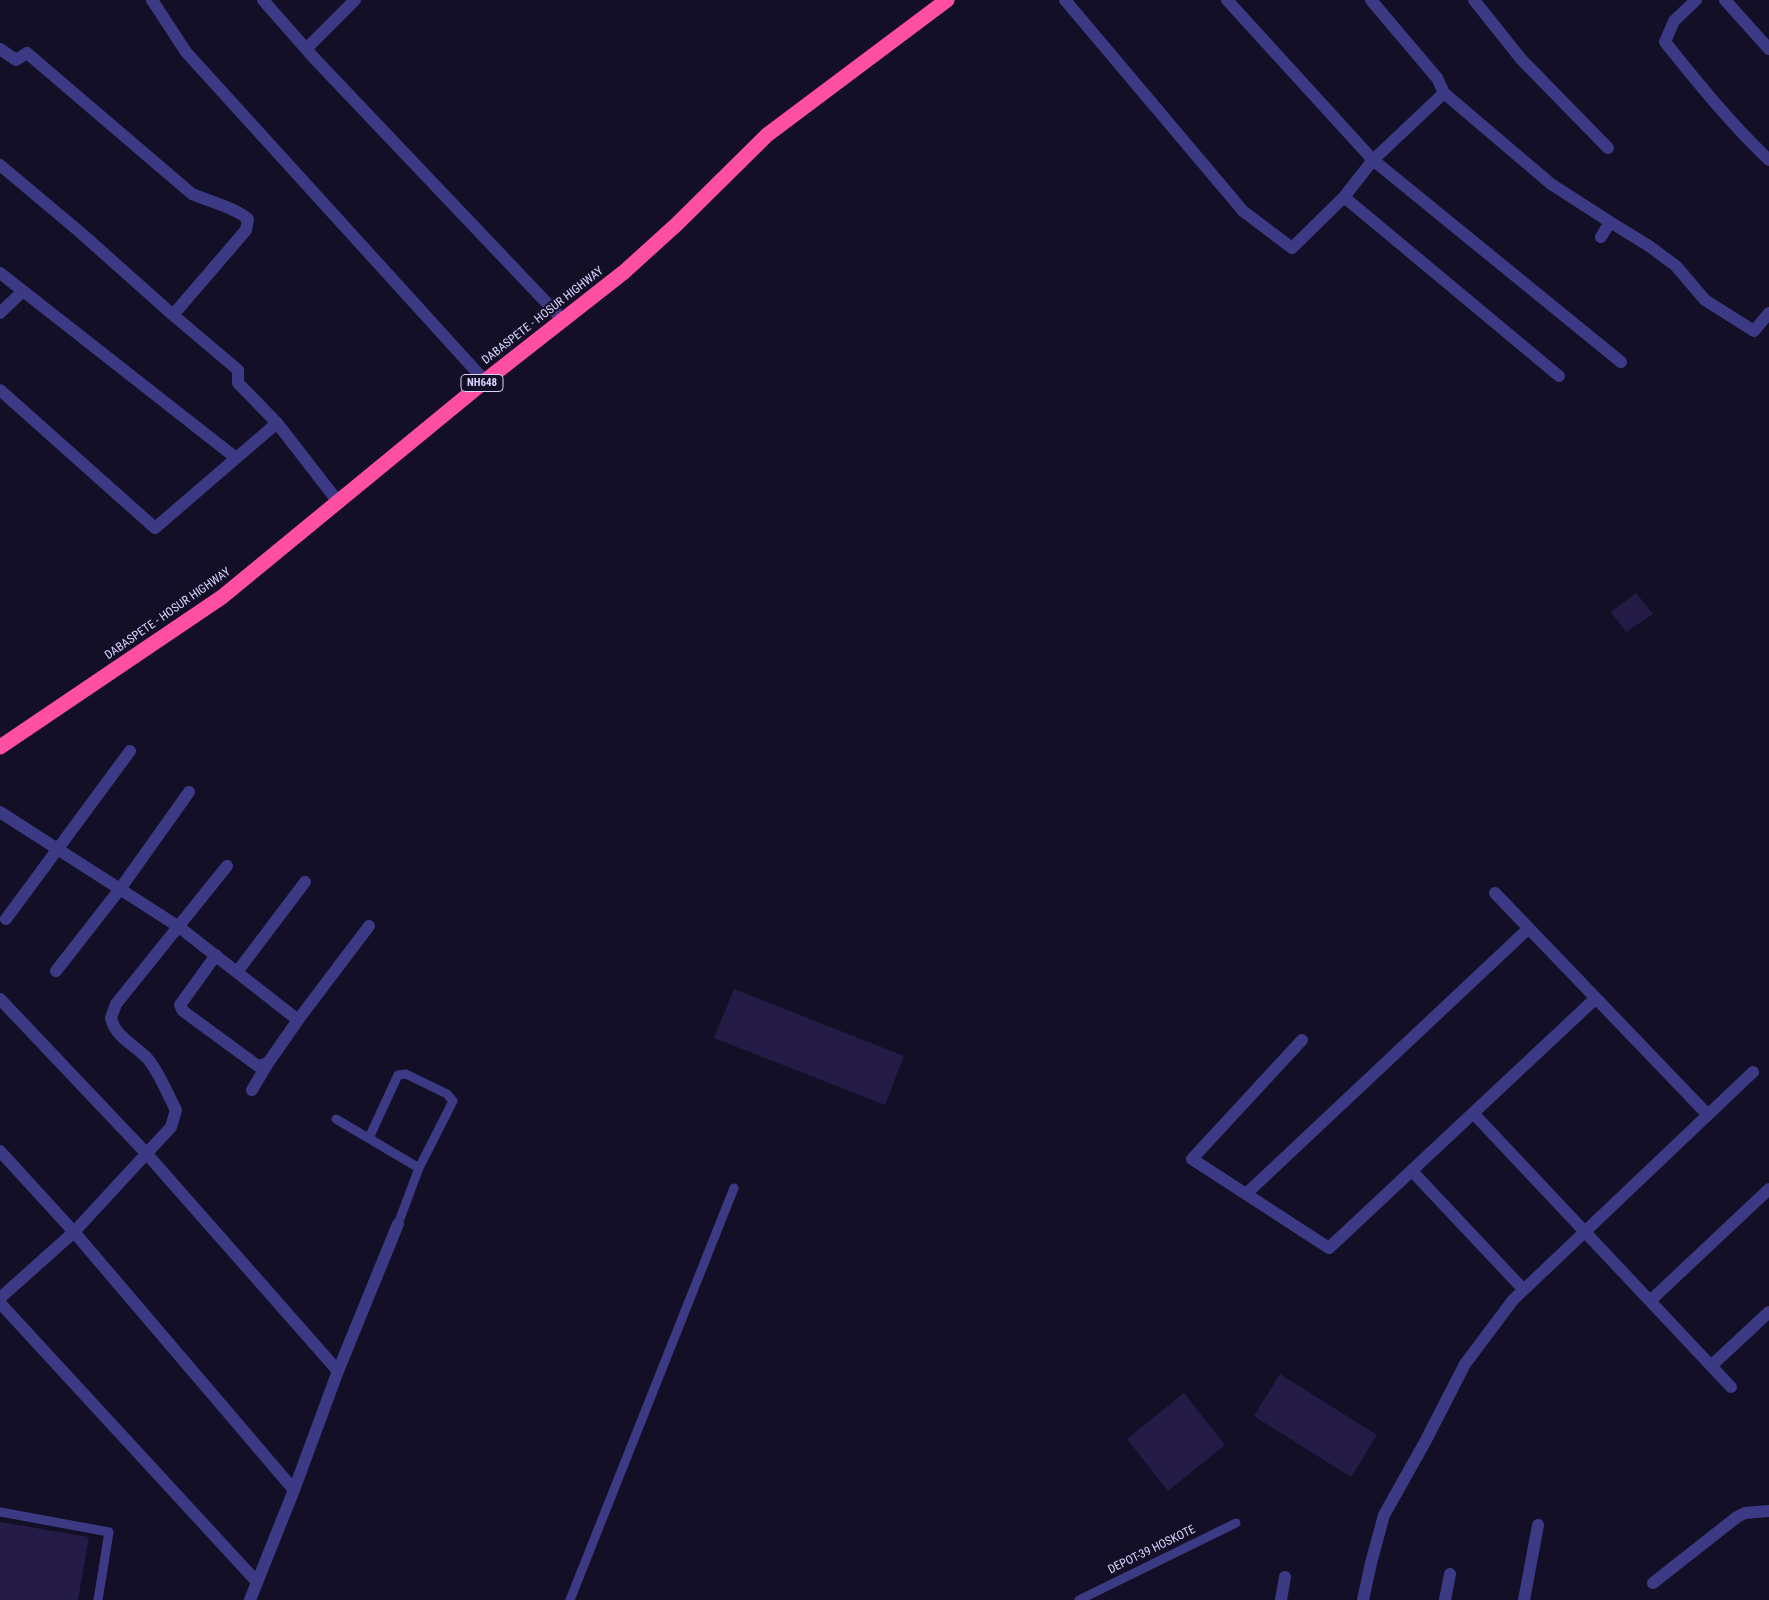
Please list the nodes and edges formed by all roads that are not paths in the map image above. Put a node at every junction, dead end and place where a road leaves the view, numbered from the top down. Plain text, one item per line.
1 (152, 0) edge
2 (262, 0) edge
3 (355, 0) edge
4 (947, 0) edge
5 (1065, 0) edge
6 (1227, 0) edge
7 (1371, 0) edge
8 (1474, 0) edge
9 (1696, 0) edge
10 (1725, 0) edge
11 (0, 49) edge
12 (306, 49) junction
13 (1769, 49) edge
14 (1444, 93) junction
15 (1608, 148) dead end
16 (1373, 160) junction
17 (1769, 160) edge
18 (0, 165) edge
19 (1344, 197) junction
20 (1610, 222) junction
21 (1601, 237) dead end
22 (0, 273) edge
23 (23, 291) junction
24 (0, 313) edge
25 (1769, 313) edge
26 (173, 315) junction
27 (563, 320) junction
28 (1621, 362) dead end
29 (1559, 376) dead end
30 (484, 381) junction
31 (0, 390) edge
32 (276, 423) junction
33 (236, 458) junction
34 (338, 503) junction
35 (0, 747) edge
36 (130, 751) dead end
37 (188, 792) dead end
38 (0, 812) edge
39 (58, 849) junction
40 (227, 866) dead end
41 (304, 882) dead end
42 (120, 889) junction
43 (1495, 893) dead end
44 (6, 919) dead end
45 (369, 926) dead end
46 (179, 927) junction
47 (1529, 928) junction
48 (216, 955) junction
49 (56, 970) dead end
50 (237, 972) junction
51 (1596, 998) junction
52 (0, 999) edge
53 (298, 1020) junction
54 (1302, 1040) dead end
55 (268, 1063) junction
56 (1753, 1072) dead end
57 (252, 1090) dead end
58 (1473, 1114) junction
59 (1708, 1115) junction
60 (336, 1119) dead end
61 (370, 1138) junction
62 (0, 1151) edge
63 (146, 1153) junction
64 (419, 1168) junction
65 (1412, 1171) junction
66 (734, 1188) dead end
67 (1769, 1189) edge
68 (1246, 1194) junction
69 (398, 1224) joint
70 (74, 1232) junction
71 (1585, 1232) junction
72 (1524, 1289) junction
73 (0, 1298) edge
74 (1650, 1301) junction
75 (0, 1303) edge
76 (1769, 1312) edge
77 (1711, 1366) junction
78 (338, 1371) junction
79 (1731, 1387) dead end
80 (294, 1490) junction
81 (1769, 1511) edge
82 (0, 1512) edge
83 (1236, 1523) dead end
84 (1538, 1525) dead end
85 (1450, 1574) dead end
86 (1285, 1576) dead end
87 (257, 1582) junction
88 (1653, 1583) dead end
89 (98, 1600) edge
90 (250, 1600) edge
91 (570, 1600) edge
92 (1079, 1600) edge
93 (1281, 1600) edge
94 (1363, 1600) edge
95 (1445, 1600) edge
96 (1524, 1600) edge

1 - 30 street
2 - 12 street
3 - 12 street
4 - 27 highway, DABASPETE - HOSUR HIGHWAY / NH648
5 - 19 street
6 - 16 street
7 - 14 street
8 - 15 street
9 - 17 street
10 - 13 street
11 - 26 street
12 - 27 street
14 - 16 street
14 - 20 street
16 - 19 street
16 - 28 street
18 - 26 street
19 - 29 street
20 - 21 street
20 - 25 street
22 - 23 street
23 - 24 street
23 - 33 street
26 - 32 street
27 - 30 highway, DABASPETE - HOSUR HIGHWAY / NH648
30 - 34 highway, DABASPETE - HOSUR HIGHWAY / NH648
31 - 33 street
32 - 33 street
32 - 34 street
34 - 35 highway, DABASPETE - HOSUR HIGHWAY / NH648
36 - 39 street
37 - 42 street
38 - 39 street
39 - 42 street
39 - 44 street
40 - 46 street
41 - 50 street
42 - 46 street
42 - 49 street
43 - 47 street
45 - 53 street
46 - 48 street
46 - 63 street
47 - 51 street
47 - 68 street
48 - 50 street
48 - 55 street
50 - 53 street
51 - 58 street
51 - 59 street
52 - 63 street
53 - 55 street
54 - 68 street
55 - 57 street
56 - 59 street
58 - 65 street
58 - 71 street
59 - 71 street
60 - 61 lane
61 - 64 lane
61 - 64 lane
62 - 70 street
63 - 70 street
63 - 78 street
64 - 69 lane
65 - 68 street
65 - 72 street
66 - 91 lane
67 - 74 street
69 - 78 street
70 - 73 street
70 - 80 street
71 - 72 street
71 - 74 street
72 - 94 street
74 - 77 street
75 - 87 street
76 - 77 street
77 - 79 street
78 - 80 street
80 - 87 street
81 - 88 street
82 - 89 lane
83 - 92 lane, DEPOT-39 HOSKOTE
84 - 96 street
85 - 95 street
86 - 93 street
87 - 90 street

